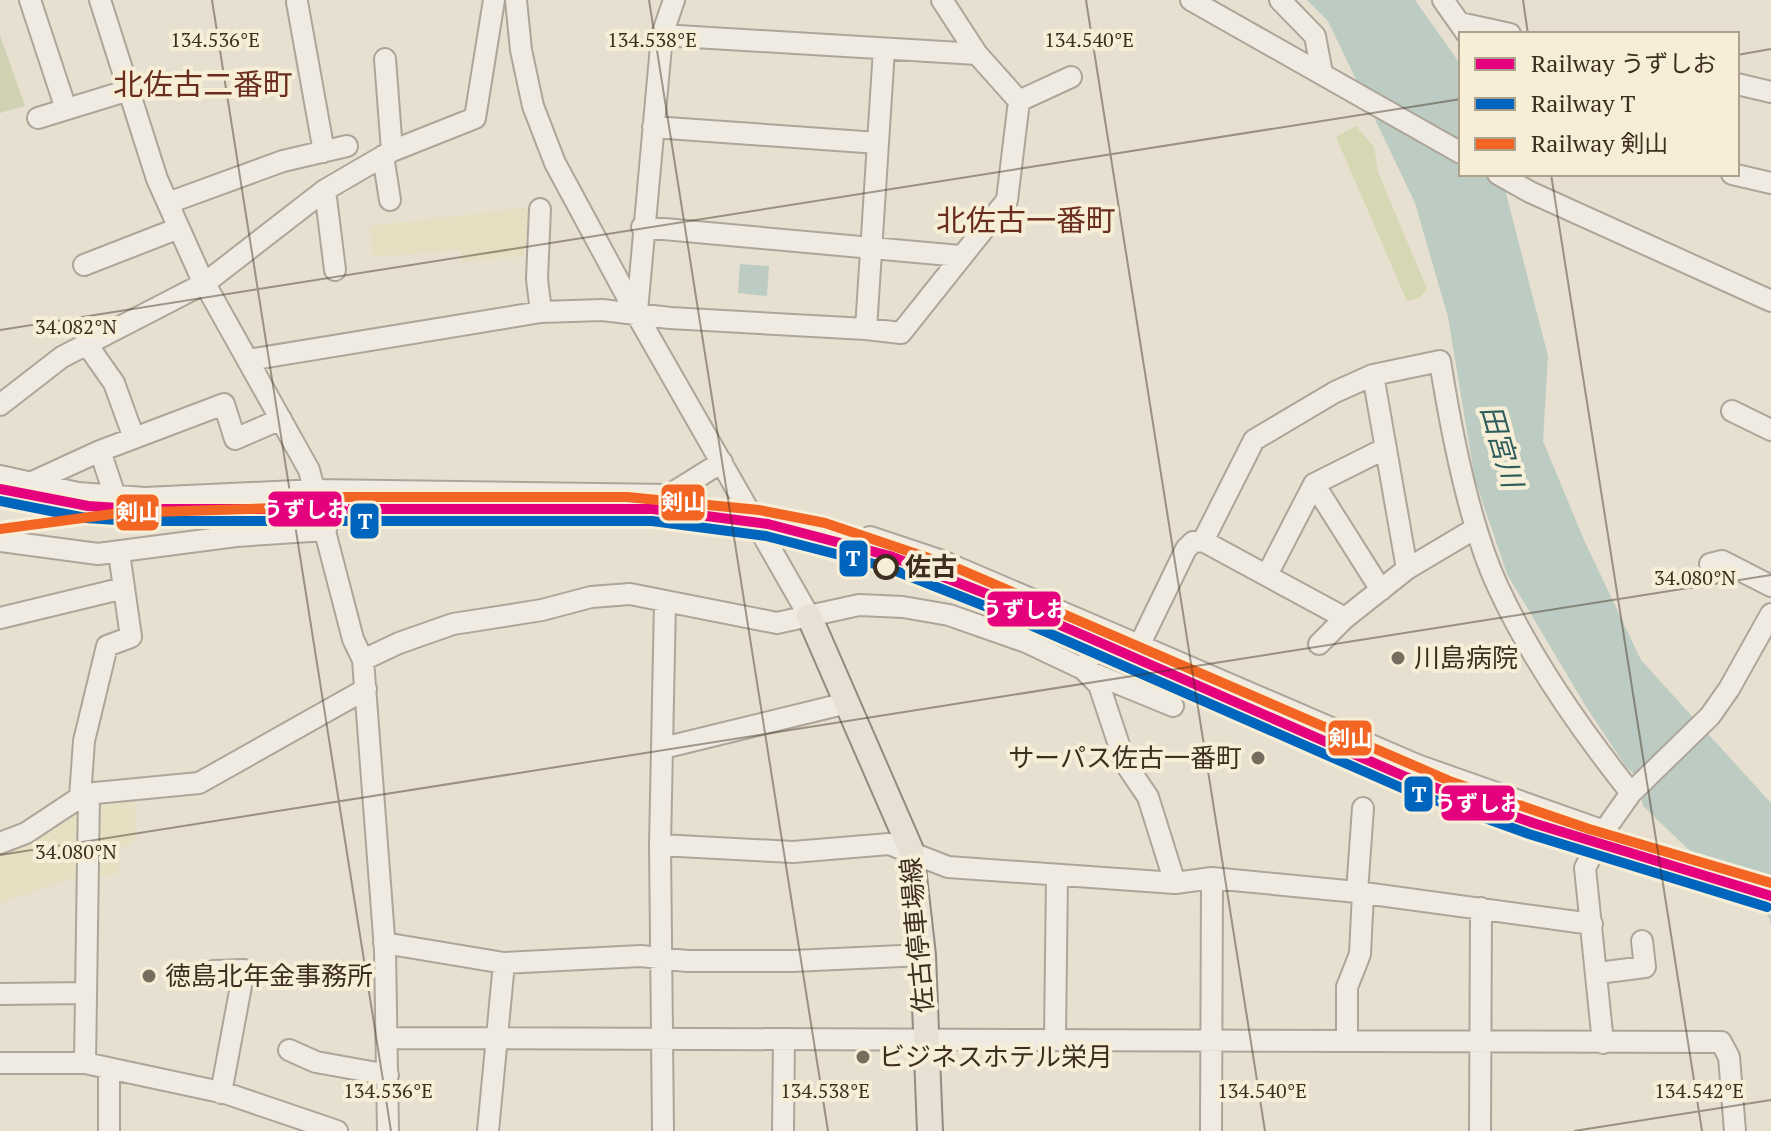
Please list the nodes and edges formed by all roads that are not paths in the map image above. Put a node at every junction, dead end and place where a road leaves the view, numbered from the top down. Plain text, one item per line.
1 (30, 0) edge
2 (100, 0) edge
3 (494, 0) edge
4 (516, 0) edge
5 (674, 0) edge
6 (942, 0) edge
7 (1191, 0) edge
8 (1280, 0) edge
9 (1443, 0) edge
10 (297, 2) edge
11 (1463, 28) edge
12 (1494, 32) edge
13 (662, 35) junction
14 (884, 49) junction
15 (977, 54) junction
16 (385, 59) dead end
17 (1325, 75) junction
18 (1071, 77) dead end
19 (1739, 84) edge
20 (129, 90) junction
21 (1771, 92) edge
22 (1019, 101) junction
23 (66, 109) junction
24 (38, 118) dead end
25 (653, 127) junction
26 (878, 143) junction
27 (347, 146) dead end
28 (324, 152) junction
29 (1459, 152) edge
30 (387, 153) junction
31 (1739, 176) edge
32 (1516, 180) edge
33 (1771, 183) edge
34 (325, 190) junction
35 (390, 200) dead end
36 (168, 203) junction
37 (540, 209) dead end
38 (642, 227) junction
39 (179, 228) junction
40 (872, 246) junction
41 (960, 256) junction
42 (84, 265) dead end
43 (335, 270) dead end
44 (205, 283) junction
45 (1771, 301) edge
46 (541, 312) junction
47 (637, 315) junction
48 (866, 329) junction
49 (88, 346) junction
50 (248, 360) junction
51 (1373, 375) junction
52 (0, 405) edge
53 (1732, 411) dead end
54 (281, 419) junction
55 (1771, 430) edge
56 (134, 438) junction
57 (1386, 448) junction
58 (100, 451) junction
59 (722, 462) junction
60 (0, 476) edge
61 (28, 484) junction
62 (1314, 484) junction
63 (317, 490) junction
64 (115, 496) junction
65 (1476, 528) junction
66 (326, 530) junction
67 (870, 537) dead end
68 (0, 541) edge
69 (1203, 541) junction
70 (119, 553) junction
71 (1710, 564) dead end
72 (1407, 569) junction
73 (1267, 575) junction
74 (1771, 586) edge
75 (124, 588) junction
76 (1381, 590) junction
77 (665, 602) junction
78 (1771, 614) edge
79 (809, 616) junction
80 (0, 618) edge
81 (1345, 618) junction
82 (1106, 631) junction
83 (1319, 644) dead end
84 (1139, 646) junction
85 (363, 660) junction
86 (1083, 669) junction
87 (366, 689) junction
88 (847, 703) junction
89 (1173, 706) dead end
90 (663, 748) junction
91 (1632, 792) junction
92 (85, 795) junction
93 (1363, 808) dead end
94 (1604, 831) junction
95 (0, 843) edge
96 (660, 845) junction
97 (911, 850) junction
98 (1057, 875) junction
99 (1212, 878) junction
100 (1175, 883) junction
101 (1360, 893) junction
102 (1481, 908) junction
103 (1592, 924) junction
104 (1642, 941) dead end
105 (384, 943) junction
106 (923, 955) junction
107 (661, 958) junction
108 (504, 963) junction
109 (214, 971) dead end
110 (1598, 973) junction
111 (85, 993) junction
112 (0, 994) edge
113 (388, 1038) junction
114 (496, 1038) junction
115 (1055, 1038) junction
116 (663, 1039) junction
117 (784, 1039) junction
118 (926, 1039) junction
119 (1211, 1039) junction
120 (1347, 1041) junction
121 (1482, 1042) junction
122 (1603, 1043) junction
123 (289, 1050) dead end
124 (0, 1063) edge
125 (85, 1063) junction
126 (109, 1070) junction
127 (388, 1075) junction
128 (221, 1093) junction
129 (109, 1131) edge
130 (337, 1131) edge
131 (388, 1131) edge
132 (488, 1131) edge
133 (663, 1131) edge
134 (783, 1131) edge
135 (930, 1131) edge
136 (1211, 1131) edge
137 (1480, 1131) edge
138 (1735, 1131) edge

1 - 23 street
2 - 20 street
3 - 30 street
4 - 47 street
5 - 13 street
6 - 15 street
7 - 17 street
8 - 17 street
9 - 11 street
10 - 28 street
11 - 12 street
13 - 14 street
13 - 25 street
14 - 15 street
14 - 26 street
15 - 22 street
16 - 30 street
17 - 29 street
18 - 22 street
19 - 21 street
20 - 23 street
20 - 36 street
22 - 41 street
23 - 24 street
25 - 26 street
25 - 38 street
26 - 40 street
27 - 28 street
28 - 36 street
30 - 34 street
30 - 35 street
31 - 33 street
32 - 45 street
34 - 43 street
34 - 44 street
36 - 39 street
37 - 46 street
38 - 40 street
38 - 47 street
39 - 42 street
39 - 44 street
40 - 41 street
40 - 48 street
41 - 48 street
44 - 49 street
44 - 50 street
46 - 47 street
46 - 50 street
47 - 48 street
47 - 59 street
49 - 52 street
49 - 56 street
50 - 54 street
51 - 57 street
51 - 65 street
51 - 69 street
53 - 55 street
54 - 56 street
54 - 63 street
56 - 58 street
57 - 62 street
57 - 72 street
58 - 61 street
58 - 64 street
59 - 63 street
59 - 79 street
60 - 61 street
61 - 64 street
62 - 73 street
62 - 76 street
63 - 64 street
63 - 66 street
65 - 72 street
65 - 91 street
66 - 70 street
66 - 85 street
67 - 82 street
68 - 70 street
69 - 73 street
69 - 84 street
70 - 75 street
71 - 74 street
72 - 76 street
73 - 81 street
75 - 80 street
75 - 92 street
76 - 81 street
77 - 79 street
77 - 85 street
77 - 90 street
78 - 91 street
79 - 86 street
79 - 88 main road, 佐古停車場線
81 - 83 street
82 - 84 street
82 - 86 street
84 - 94 street
85 - 87 street
86 - 89 street
86 - 100 street
87 - 92 street
87 - 105 street
88 - 90 street
88 - 97 main road, 佐古停車場線
90 - 96 street
91 - 94 street
92 - 95 street
92 - 111 street
93 - 101 street
94 - 103 street
96 - 97 street
96 - 107 street
97 - 98 street
97 - 106 main road, 佐古停車場線
98 - 100 street
98 - 115 street
99 - 100 street
99 - 101 street
99 - 119 street
101 - 102 street
101 - 120 street
102 - 103 street
102 - 121 street
103 - 110 street
104 - 110 street
105 - 108 street
105 - 113 street
106 - 107 street
106 - 118 main road, 佐古停車場線
107 - 108 street
107 - 116 street
108 - 114 street
109 - 128 street
110 - 122 street
111 - 112 street
111 - 125 street
113 - 114 street
113 - 127 street
114 - 116 street
114 - 132 street
115 - 118 street
115 - 119 street
116 - 117 street
116 - 133 street
117 - 118 street
117 - 134 street
118 - 135 main road, 佐古停車場線
119 - 120 street
119 - 136 street
120 - 121 street
121 - 122 street
121 - 137 street
122 - 138 street
123 - 127 street
124 - 125 street
125 - 126 street
126 - 128 street
126 - 129 street
127 - 131 street
128 - 130 street

